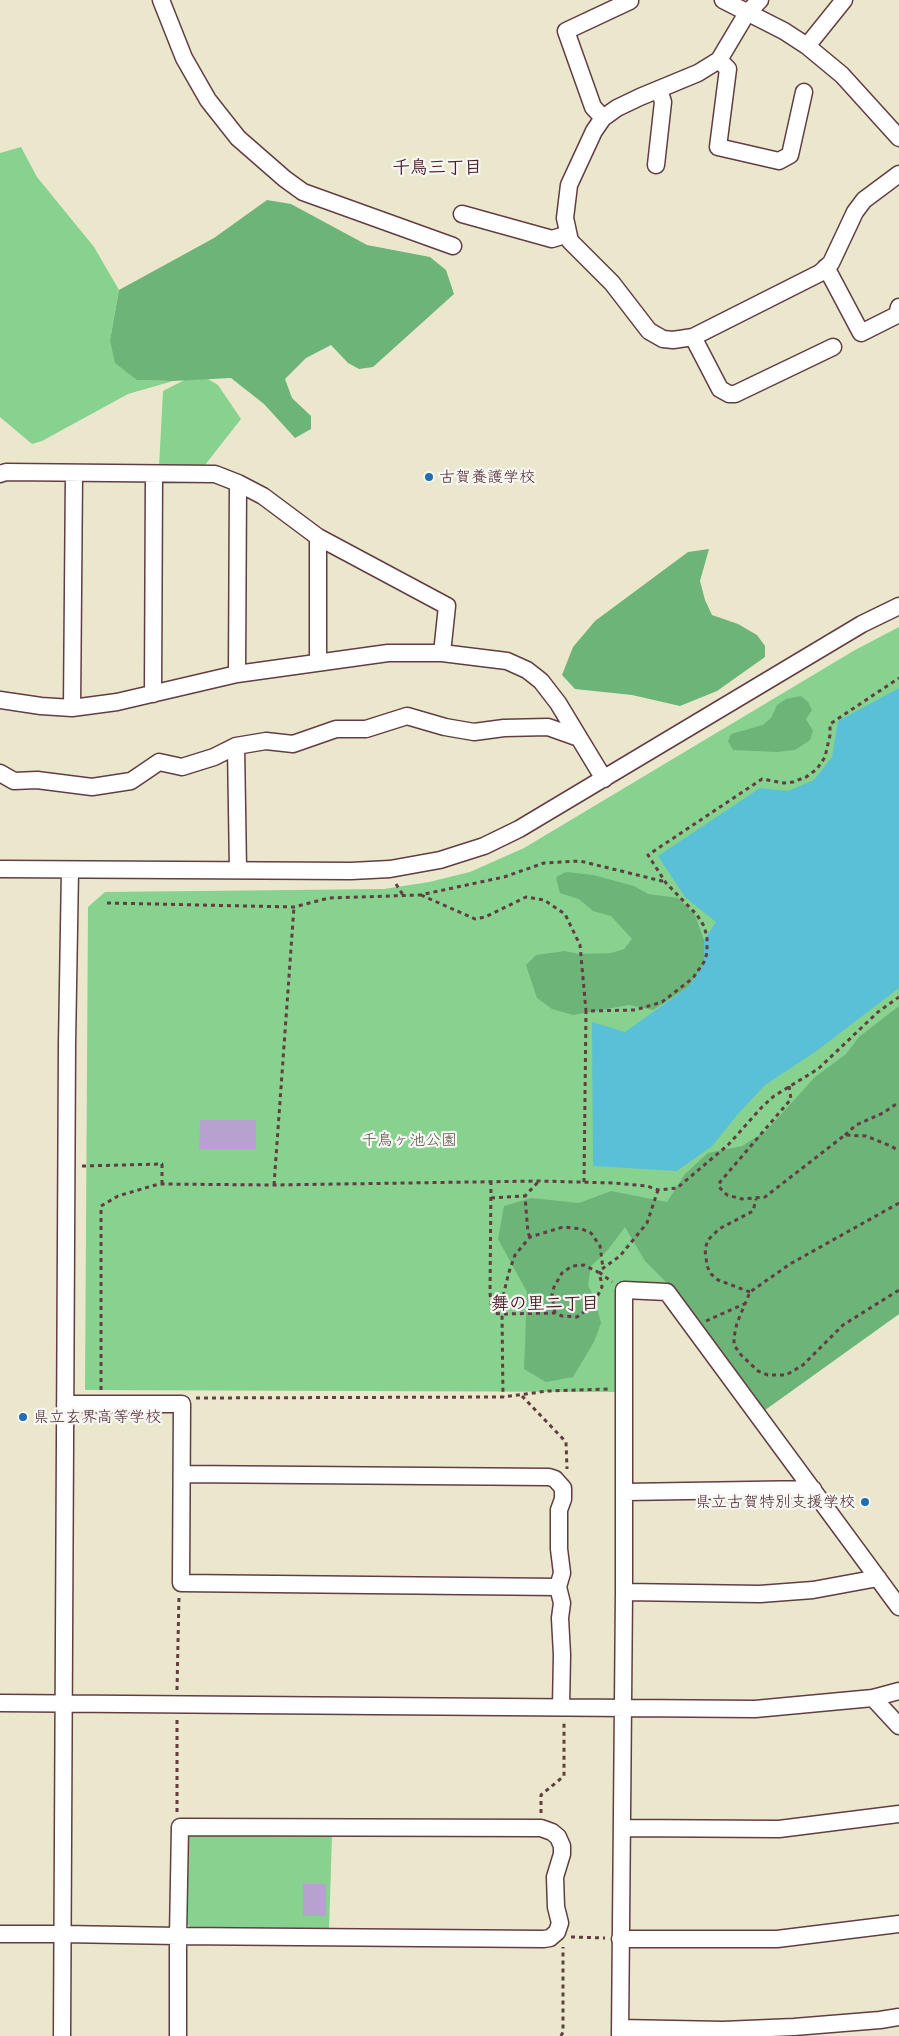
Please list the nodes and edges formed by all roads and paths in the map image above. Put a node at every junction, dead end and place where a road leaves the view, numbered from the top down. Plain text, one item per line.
1 (161, 0) edge
2 (630, 0) edge
3 (723, 0) edge
4 (760, 0) edge
5 (844, 0) edge
6 (747, 12) junction
7 (807, 46) junction
8 (719, 60) junction
9 (659, 89) junction
10 (804, 92) dead end
11 (604, 118) junction
12 (899, 138) edge
13 (656, 166) dead end
14 (899, 174) edge
15 (462, 214) dead end
16 (568, 234) junction
17 (454, 246) dead end
18 (826, 267) junction
19 (899, 308) edge
20 (693, 337) junction
21 (833, 347) dead end
22 (0, 474) edge
23 (74, 474) junction
24 (154, 474) junction
25 (238, 483) junction
26 (318, 536) junction
27 (899, 606) edge
28 (442, 653) junction
29 (318, 662) junction
30 (237, 674) junction
31 (899, 678) edge
32 (153, 694) junction
33 (0, 700) edge
34 (72, 708) junction
35 (579, 738) junction
36 (236, 746) junction
37 (0, 773) edge
38 (604, 779) junction
39 (0, 869) edge
40 (70, 870) junction
41 (238, 870) junction
42 (666, 882) junction
43 (420, 895) junction
44 (107, 903) dead end
45 (294, 907) junction
46 (899, 997) edge
47 (586, 1011) junction
48 (789, 1086) junction
49 (899, 1102) edge
50 (845, 1135) junction
51 (899, 1151) edge
52 (66, 1167) junction
53 (492, 1181) junction
54 (539, 1181) junction
55 (584, 1182) junction
56 (162, 1185) junction
57 (274, 1185) junction
58 (658, 1190) junction
59 (525, 1196) junction
60 (491, 1198) junction
61 (756, 1199) junction
62 (899, 1203) edge
63 (530, 1237) junction
64 (603, 1268) junction
65 (598, 1272) junction
66 (899, 1290) edge
67 (750, 1292) junction
68 (744, 1304) junction
69 (555, 1313) junction
70 (502, 1314) junction
71 (694, 1326) junction
72 (625, 1389) junction
73 (521, 1396) junction
74 (503, 1397) junction
75 (65, 1404) junction
76 (101, 1404) junction
77 (182, 1404) junction
78 (183, 1474) junction
79 (560, 1482) junction
80 (813, 1489) junction
81 (625, 1492) junction
82 (878, 1578) junction
83 (181, 1583) junction
84 (558, 1587) junction
85 (624, 1592) junction
86 (899, 1607) edge
87 (899, 1691) edge
88 (873, 1698) junction
89 (0, 1703) edge
90 (65, 1704) junction
91 (177, 1704) junction
92 (561, 1707) junction
93 (623, 1708) junction
94 (899, 1726) edge
95 (899, 1814) edge
96 (180, 1827) junction
97 (540, 1828) junction
98 (623, 1828) junction
99 (899, 1924) edge
100 (0, 1934) edge
101 (63, 1934) junction
102 (178, 1936) junction
103 (620, 1938) junction
104 (899, 2017) edge
105 (620, 2032) edge
106 (723, 2033) edge
107 (62, 2036) edge
108 (178, 2036) edge
109 (561, 2036) edge

1 - 17 street
2 - 11 street
3 - 6 street
4 - 6 street
5 - 7 street
6 - 7 street
6 - 8 street
7 - 12 street
8 - 9 street
8 - 10 street
9 - 11 street
9 - 13 street
11 - 16 street
14 - 18 street
15 - 16 street
16 - 20 street
18 - 19 street
18 - 20 street
20 - 21 street
22 - 23 street
23 - 24 street
23 - 34 street
24 - 25 street
24 - 32 street
25 - 26 street
25 - 30 street
26 - 28 street
26 - 29 street
27 - 38 street
28 - 29 street
28 - 35 street
29 - 30 street
30 - 32 street
31 - 42 path
32 - 34 street
33 - 34 street
35 - 36 street
35 - 38 street
36 - 37 street
36 - 41 street
38 - 41 street
39 - 40 street
40 - 41 street
40 - 52 street
42 - 43 path
42 - 47 path
43 - 45 path
43 - 47 path
44 - 45 path
45 - 57 path
46 - 48 path
47 - 55 path
48 - 58 path
48 - 61 path
49 - 50 path
50 - 51 path
50 - 61 path
52 - 56 path
52 - 75 street
53 - 54 path
53 - 57 path
53 - 60 path
54 - 55 path
54 - 59 path
55 - 58 path
56 - 57 path
56 - 76 path
58 - 64 path
59 - 60 path
59 - 63 path
60 - 70 path
61 - 67 path
62 - 67 path
63 - 64 path
63 - 70 path
64 - 65 path
65 - 69 path
65 - 69 path
66 - 68 path
67 - 68 path
68 - 71 path
69 - 70 path
70 - 74 path
71 - 72 street
71 - 80 street
72 - 73 path
72 - 81 street
73 - 74 path
73 - 79 path
74 - 77 path
75 - 76 street
75 - 90 street
76 - 77 street
77 - 78 street
78 - 79 street
78 - 83 street
79 - 84 street
80 - 81 street
80 - 82 street
81 - 85 street
82 - 85 street
82 - 86 street
83 - 84 street
83 - 91 path
84 - 92 street
85 - 93 street
87 - 88 street
88 - 93 street
88 - 94 street
89 - 90 street
90 - 91 street
90 - 101 street
91 - 92 street
91 - 96 path
92 - 93 street
92 - 97 path
93 - 98 street
95 - 98 street
96 - 97 street
96 - 102 street
97 - 102 street
98 - 103 street
99 - 103 street
100 - 101 street
101 - 102 street
101 - 107 street
102 - 108 street
103 - 105 street
103 - 109 path
104 - 106 street
105 - 106 street

